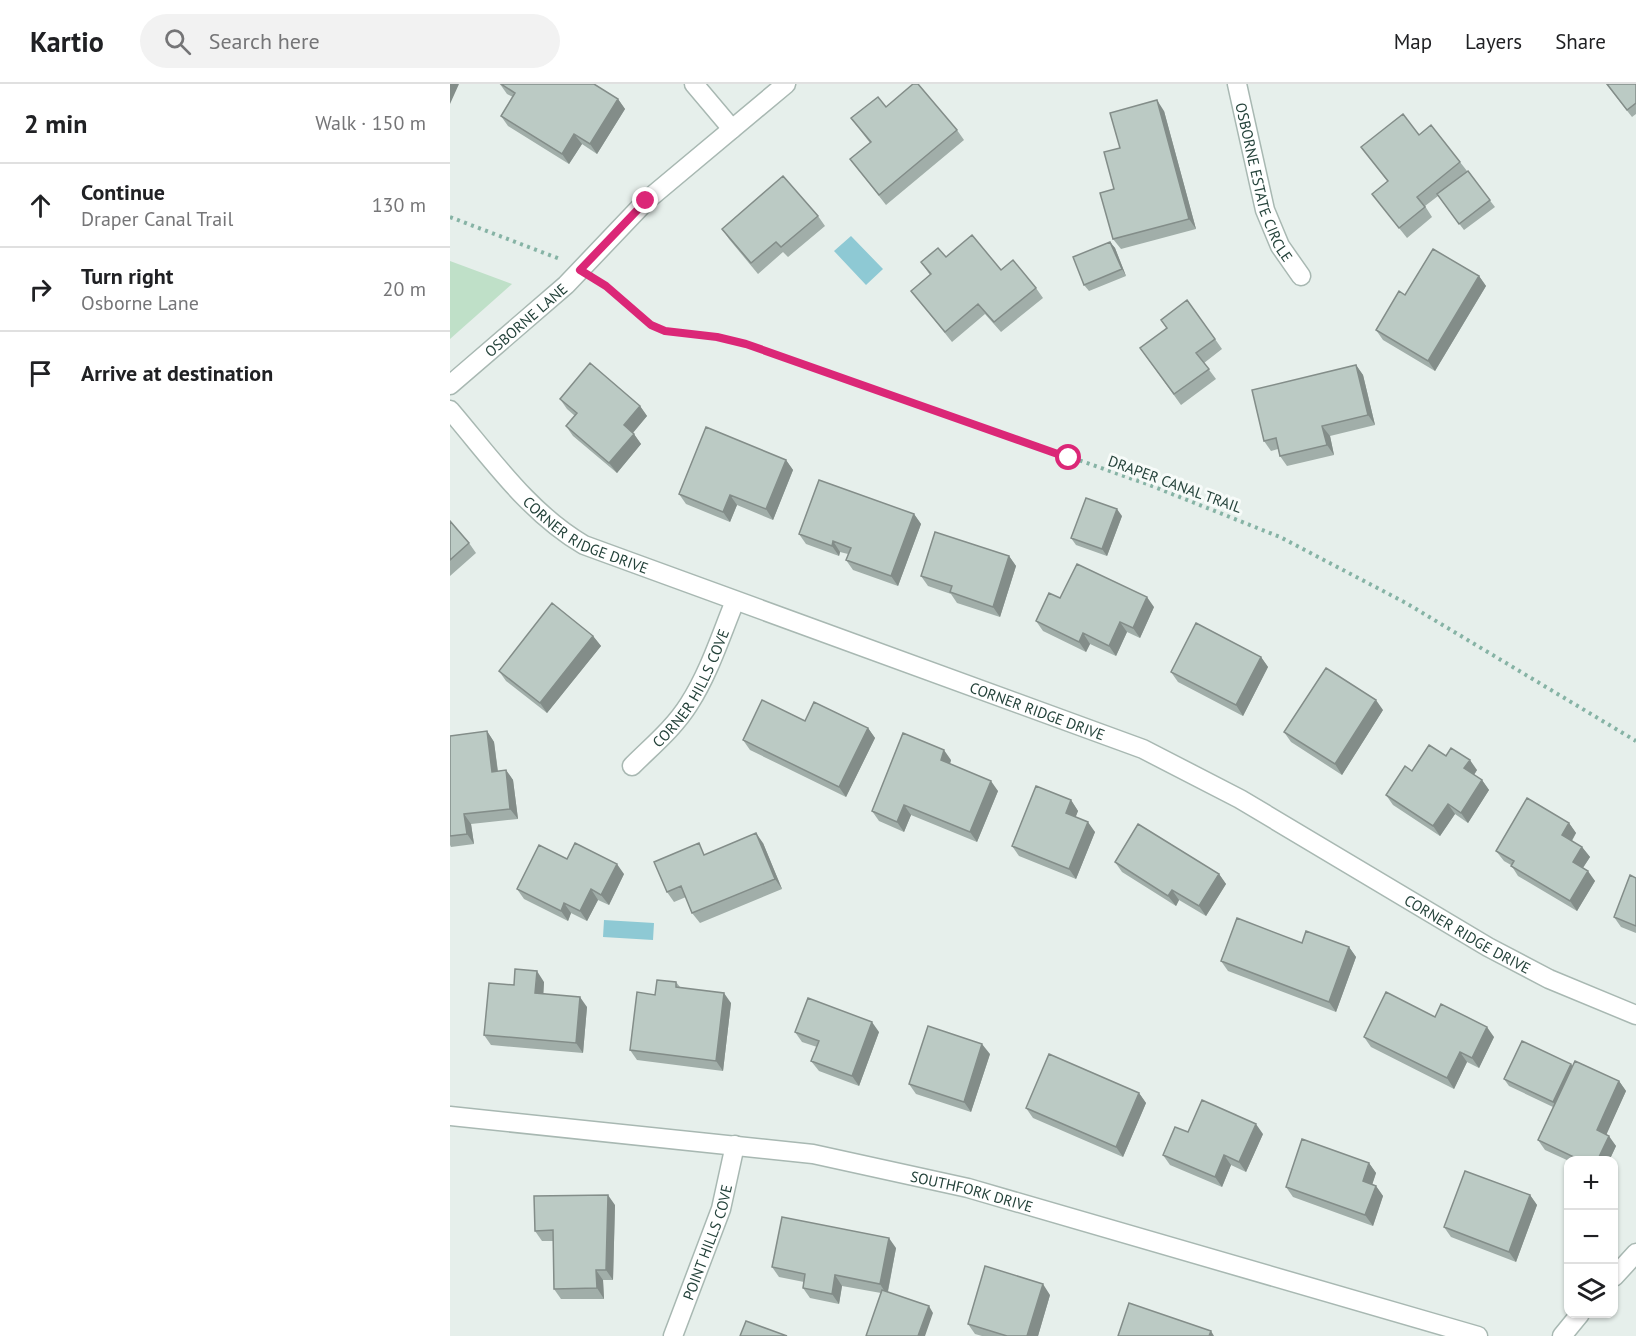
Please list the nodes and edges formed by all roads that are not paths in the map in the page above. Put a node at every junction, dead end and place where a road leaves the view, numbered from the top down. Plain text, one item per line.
1 (694, 84) edge
2 (786, 84) edge
3 (1237, 84) edge
4 (732, 129) junction
5 (1301, 276) dead end
6 (450, 385) edge
7 (450, 410) edge
8 (735, 601) junction
9 (632, 766) dead end
10 (1636, 1015) edge
11 (450, 1116) edge
12 (735, 1146) junction
13 (1636, 1253) edge
14 (1618, 1273) edge
15 (1577, 1318) edge
16 (673, 1336) edge
17 (1478, 1336) edge
18 (1562, 1336) edge

1 - 4 street
2 - 4 street, OSBORNE LANE
3 - 5 street, OSBORNE ESTATE CIRCLE
4 - 6 street, OSBORNE LANE
7 - 8 street, CORNER RIDGE DRIVE
8 - 9 street, CORNER HILLS COVE
8 - 10 street, CORNER RIDGE DRIVE
11 - 12 street, SOUTHFORK DRIVE
12 - 16 street, POINT HILLS COVE
12 - 17 street, SOUTHFORK DRIVE
13 - 14 street
15 - 18 street

